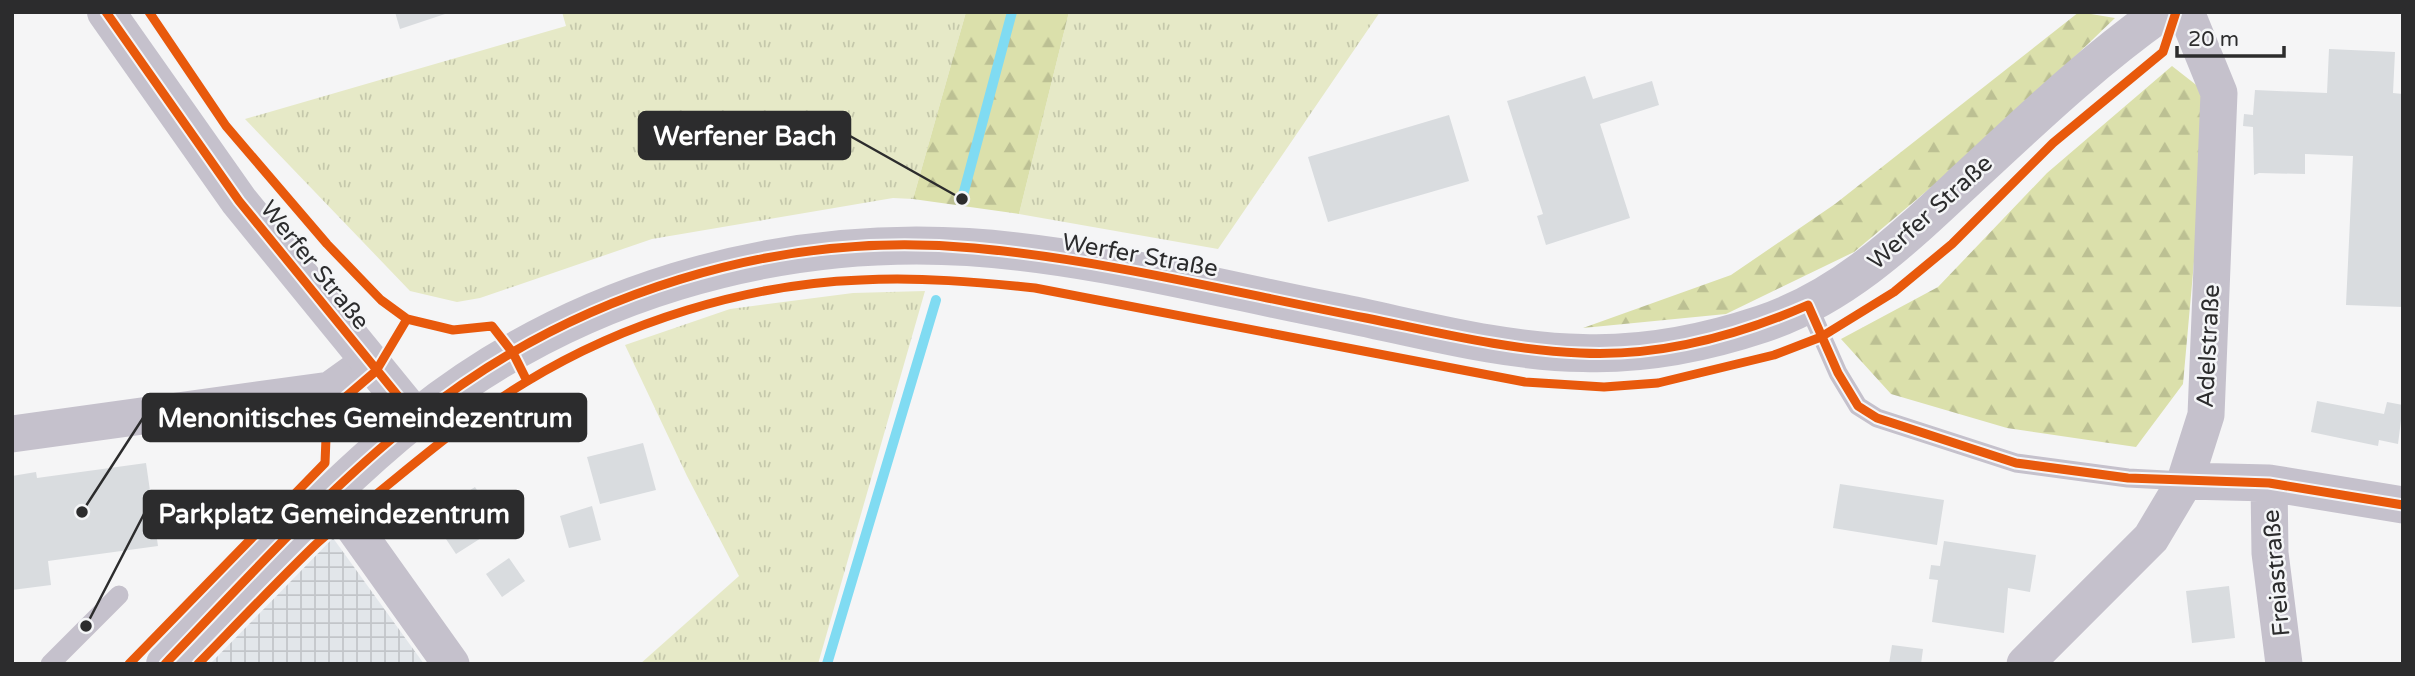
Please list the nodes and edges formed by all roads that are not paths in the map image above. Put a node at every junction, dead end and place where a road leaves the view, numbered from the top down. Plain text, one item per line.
1 (106, 12) edge
2 (2162, 12) edge
3 (2186, 12) edge
4 (1808, 304) junction
5 (369, 362) junction
6 (416, 418) junction
7 (12, 434) edge
8 (2185, 481) junction
9 (2269, 483) junction
10 (330, 494) junction
11 (2403, 505) edge
12 (119, 595) dead end
13 (50, 664) edge
14 (164, 664) edge
15 (451, 664) edge
16 (2025, 664) edge
17 (2284, 664) edge

1 - 5 street, Werfer Straße
2 - 4 street, Werfer Straße
3 - 8 street, Adelstraße
4 - 6 street, Werfer Straße
4 - 8 lane
5 - 6 street, Werfer Straße
5 - 7 street
6 - 10 street
8 - 9 street
8 - 16 street, Adelstraße
9 - 11 street
9 - 17 street, Freiastraße
10 - 14 street
10 - 15 street
12 - 13 lane

